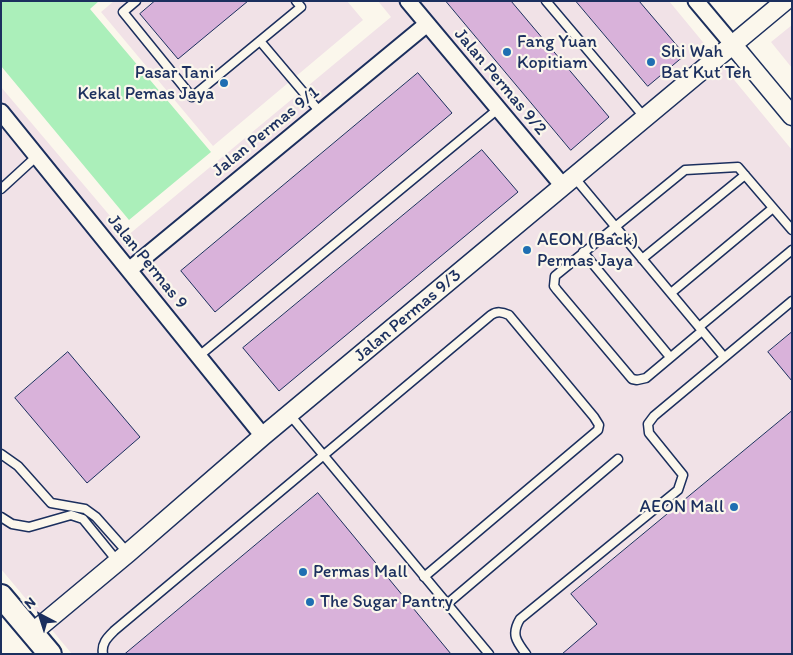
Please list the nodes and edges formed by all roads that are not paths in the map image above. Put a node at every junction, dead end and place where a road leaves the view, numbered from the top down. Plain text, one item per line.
1 (136, 1) edge
2 (296, 1) edge
3 (408, 1) edge
4 (546, 1) edge
5 (696, 1) edge
6 (785, 1) edge
7 (427, 24) junction
8 (260, 41) junction
9 (733, 45) junction
10 (498, 109) junction
11 (1, 112) edge
12 (320, 112) junction
13 (792, 116) edge
14 (645, 118) junction
15 (37, 156) junction
16 (745, 175) junction
17 (569, 181) junction
18 (1, 189) edge
19 (773, 208) junction
20 (614, 226) junction
21 (792, 230) edge
22 (792, 250) edge
23 (584, 252) junction
24 (642, 259) junction
25 (129, 270) junction
26 (671, 293) junction
27 (792, 301) edge
28 (701, 329) junction
29 (198, 356) junction
30 (670, 357) junction
31 (724, 357) junction
32 (290, 415) junction
33 (263, 436) junction
34 (1, 454) edge
35 (322, 454) junction
36 (618, 459) dead end
37 (1, 517) edge
38 (123, 558) junction
39 (424, 577) junction
40 (1, 596) edge
41 (447, 604) junction
42 (32, 632) junction
43 (50, 654) edge
44 (103, 654) edge
45 (489, 654) edge
46 (526, 654) edge

1 - 8 lane
2 - 8 lane
3 - 7 street, Jalan Permas 9/2
4 - 14 lane
5 - 9 street
6 - 9 street, Jalan Permas 9/3
7 - 10 street, Jalan Permas 9/2
7 - 12 street, Jalan Permas 9/1
8 - 12 lane
9 - 13 street
9 - 14 street, Jalan Permas 9/3
10 - 17 street, Jalan Permas 9/2
10 - 29 lane
11 - 15 street, Jalan Permas 9
12 - 25 street, Jalan Permas 9/1
14 - 17 street, Jalan Permas 9/3
15 - 18 lane
15 - 25 street, Jalan Permas 9
16 - 19 lane
16 - 20 lane
16 - 24 lane
17 - 20 lane
17 - 32 street, Jalan Permas 9/3
19 - 21 lane
19 - 26 lane
20 - 23 lane
20 - 24 lane
22 - 28 lane
23 - 30 lane
23 - 30 lane
24 - 26 lane
25 - 29 street, Jalan Permas 9
26 - 28 lane
27 - 31 lane
28 - 30 lane
28 - 31 lane
29 - 33 street, Jalan Permas 9
31 - 46 lane
32 - 33 street, Jalan Permas 9/3
32 - 35 lane
33 - 38 street, Jalan Permas 9/3
34 - 38 lane
35 - 39 lane
35 - 39 lane
35 - 44 lane
36 - 41 lane
37 - 38 lane
38 - 42 street, Jalan Permas 9/3
39 - 41 lane
40 - 42 main road
41 - 45 lane
42 - 43 main road

